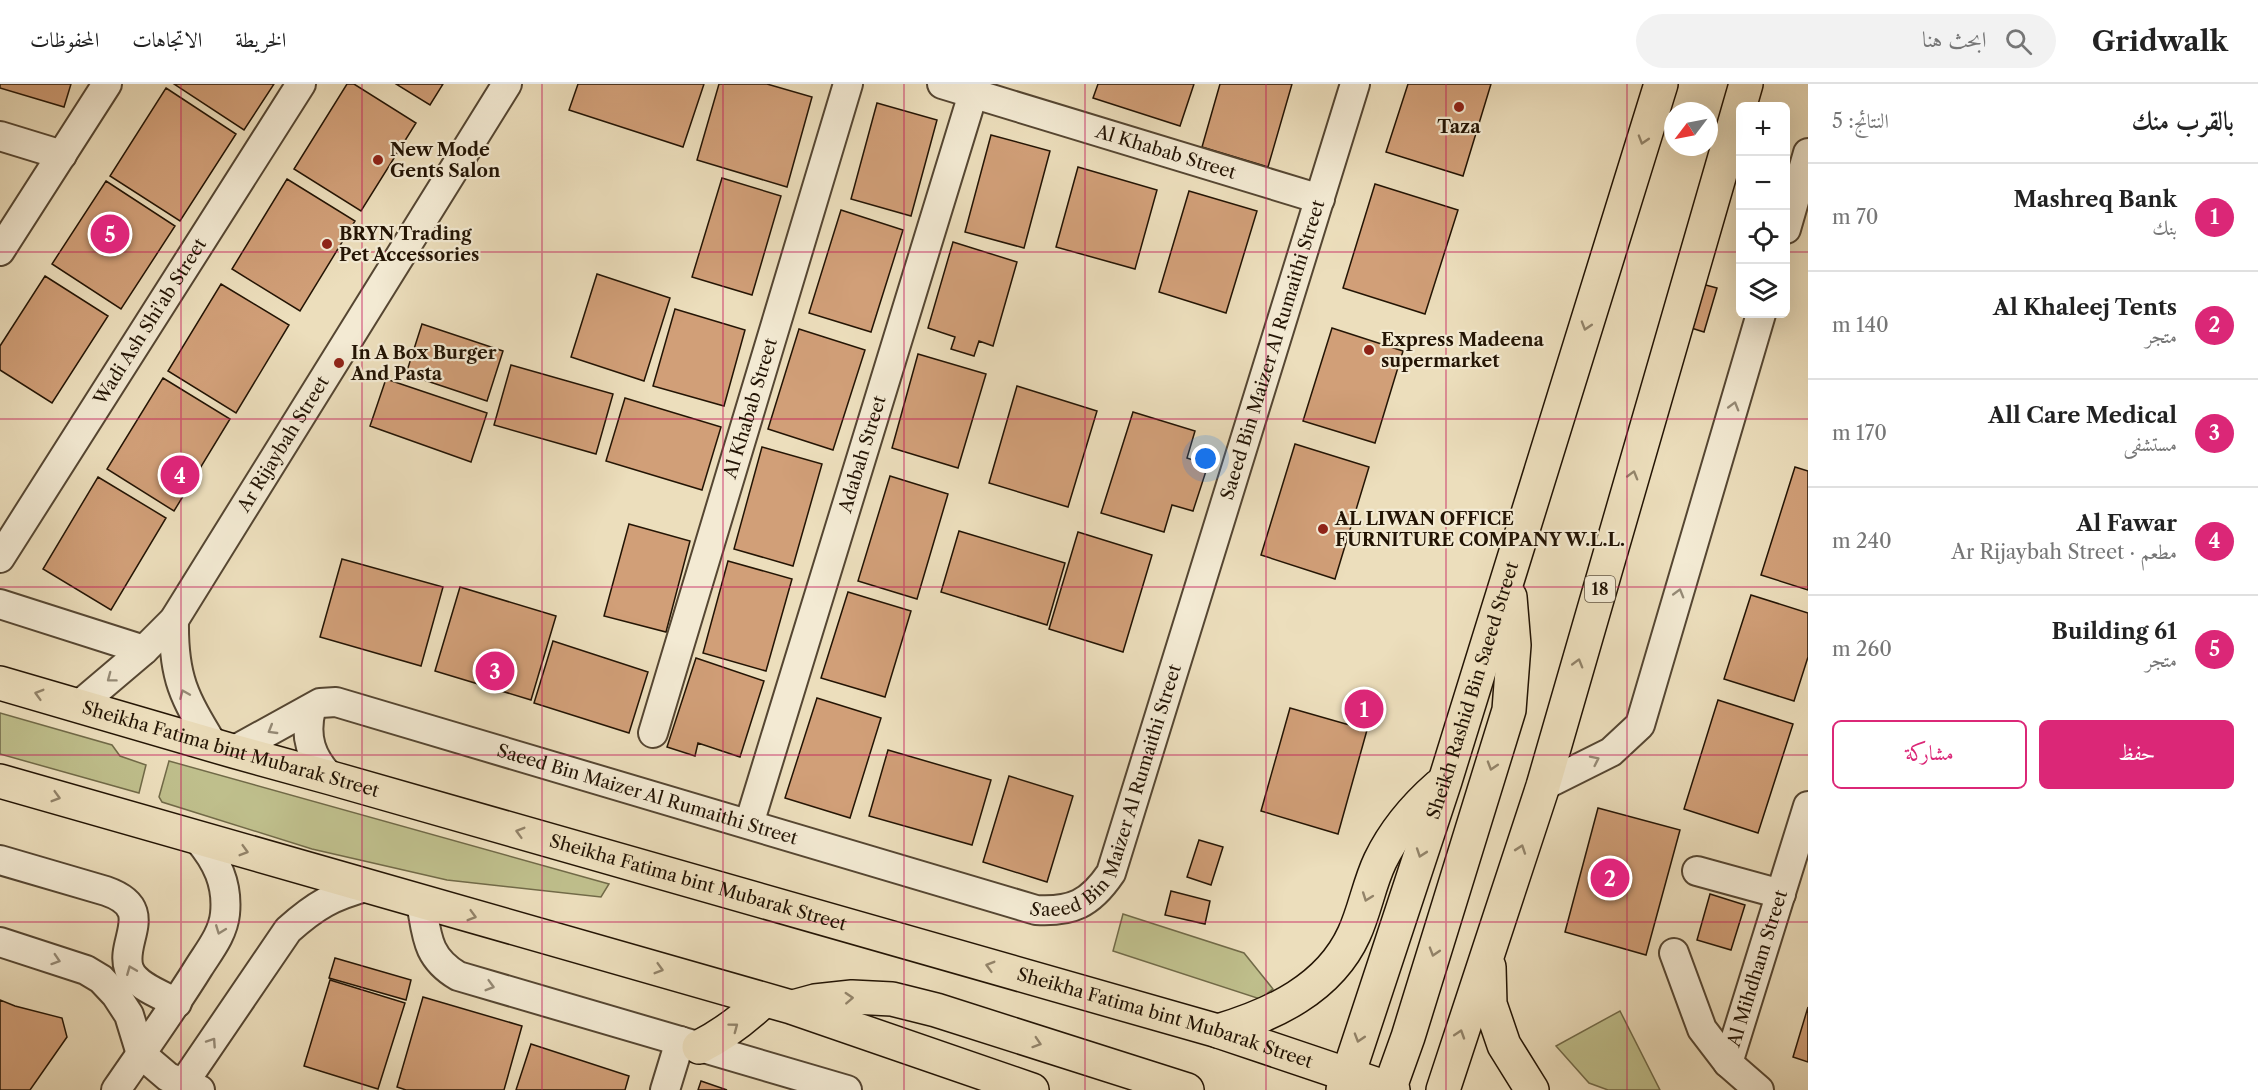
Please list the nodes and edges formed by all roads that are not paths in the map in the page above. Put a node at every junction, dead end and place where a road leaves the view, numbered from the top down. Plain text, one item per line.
1 (107, 84) edge
2 (301, 84) edge
3 (507, 84) edge
4 (848, 84) edge
5 (942, 84) edge
6 (1355, 84) edge
7 (1660, 84) edge
8 (1746, 84) edge
9 (974, 88) edge
10 (0, 136) edge
11 (1808, 153) edge
12 (62, 154) junction
13 (1320, 200) junction
14 (1790, 212) edge
15 (0, 251) edge
16 (1760, 318) edge
17 (0, 558) edge
18 (1508, 580) junction
19 (0, 604) edge
20 (174, 620) junction
21 (144, 650) junction
22 (0, 683) edge
23 (78, 706) junction
24 (311, 709) junction
25 (653, 733) dead end
26 (223, 748) junction
27 (331, 778) junction
28 (0, 781) edge
29 (1445, 781) junction
30 (1543, 786) junction
31 (1808, 806) edge
32 (748, 824) junction
33 (198, 839) junction
34 (0, 860) edge
35 (1697, 871) dead end
36 (369, 886) junction
37 (1780, 894) junction
38 (422, 902) junction
39 (0, 942) edge
40 (1488, 948) junction
41 (1674, 953) dead end
42 (177, 1003) junction
43 (778, 1003) junction
44 (1218, 1031) junction
45 (690, 1044) junction
46 (141, 1054) junction
47 (1728, 1063) junction
48 (980, 1081) edge
49 (1370, 1087) edge
50 (187, 1088) edge
51 (1024, 1088) edge
52 (116, 1090) edge
53 (665, 1090) edge
54 (847, 1090) edge
55 (1187, 1090) edge
56 (1443, 1090) edge
57 (1532, 1090) edge
58 (1759, 1090) edge

1 - 12 street
2 - 17 street, Wadi Ash Shi'ab Street
3 - 20 street, Ar Rijaybah Street
4 - 25 street, Al Khabab Street
5 - 9 street, Al Khabab Street
6 - 13 street, Saeed Bin Maizer Al Rumaithi Street
7 -> 18 main road, Sheikh Rashid Bin Saeed Street
30 -> 8 main road, 18
9 - 13 street, Al Khabab Street
9 - 32 street, Adabah Street
10 - 12 street
11 - 14 street
12 - 15 street
13 - 32 street, Saeed Bin Maizer Al Rumaithi Street
30 -> 16 street
18 - 29 main road, Sheikh Rashid Bin Saeed Street
18 -> 49 main road
19 - 21 street
20 - 21 street, Ar Rijaybah Street
26 -> 20 street
21 -> 23 street, Ar Rijaybah Street
23 -> 22 main road, Sheikha Fatima bint Mubarak Street
23 - 26 main road, Sheikha Fatima bint Mubarak Street
24 -> 26 street, Saeed Bin Maizer Al Rumaithi Street
24 - 27 street
24 - 32 street, Saeed Bin Maizer Al Rumaithi Street
26 - 27 main road, Sheikha Fatima bint Mubarak Street
44 -> 27 main road, Sheikha Fatima bint Mubarak Street
28 -> 33 main road
29 -> 44 main road
29 -> 49 main road, Sheikh Rashid Bin Saeed Street
40 -> 30 main road, 18
31 - 37 street, Al Mihdham Street
33 -> 36 main road
33 -> 42 street
42 -> 34 street
35 - 37 street
36 - 38 main road
50 -> 36 street
37 - 47 street, Al Mihdham Street
38 -> 43 main road
38 -> 45 street
39 -> 46 street
56 -> 40 main road, 18
40 - 57 main road
41 - 47 street
42 - 46 street
45 -> 43 main road
43 - 48 main road
43 -> 55 main road
44 - 49 main road, Sheikha Fatima bint Mubarak Street
45 - 53 street
45 - 54 street
46 - 50 street
46 - 52 street
47 - 58 street
48 - 51 main road

